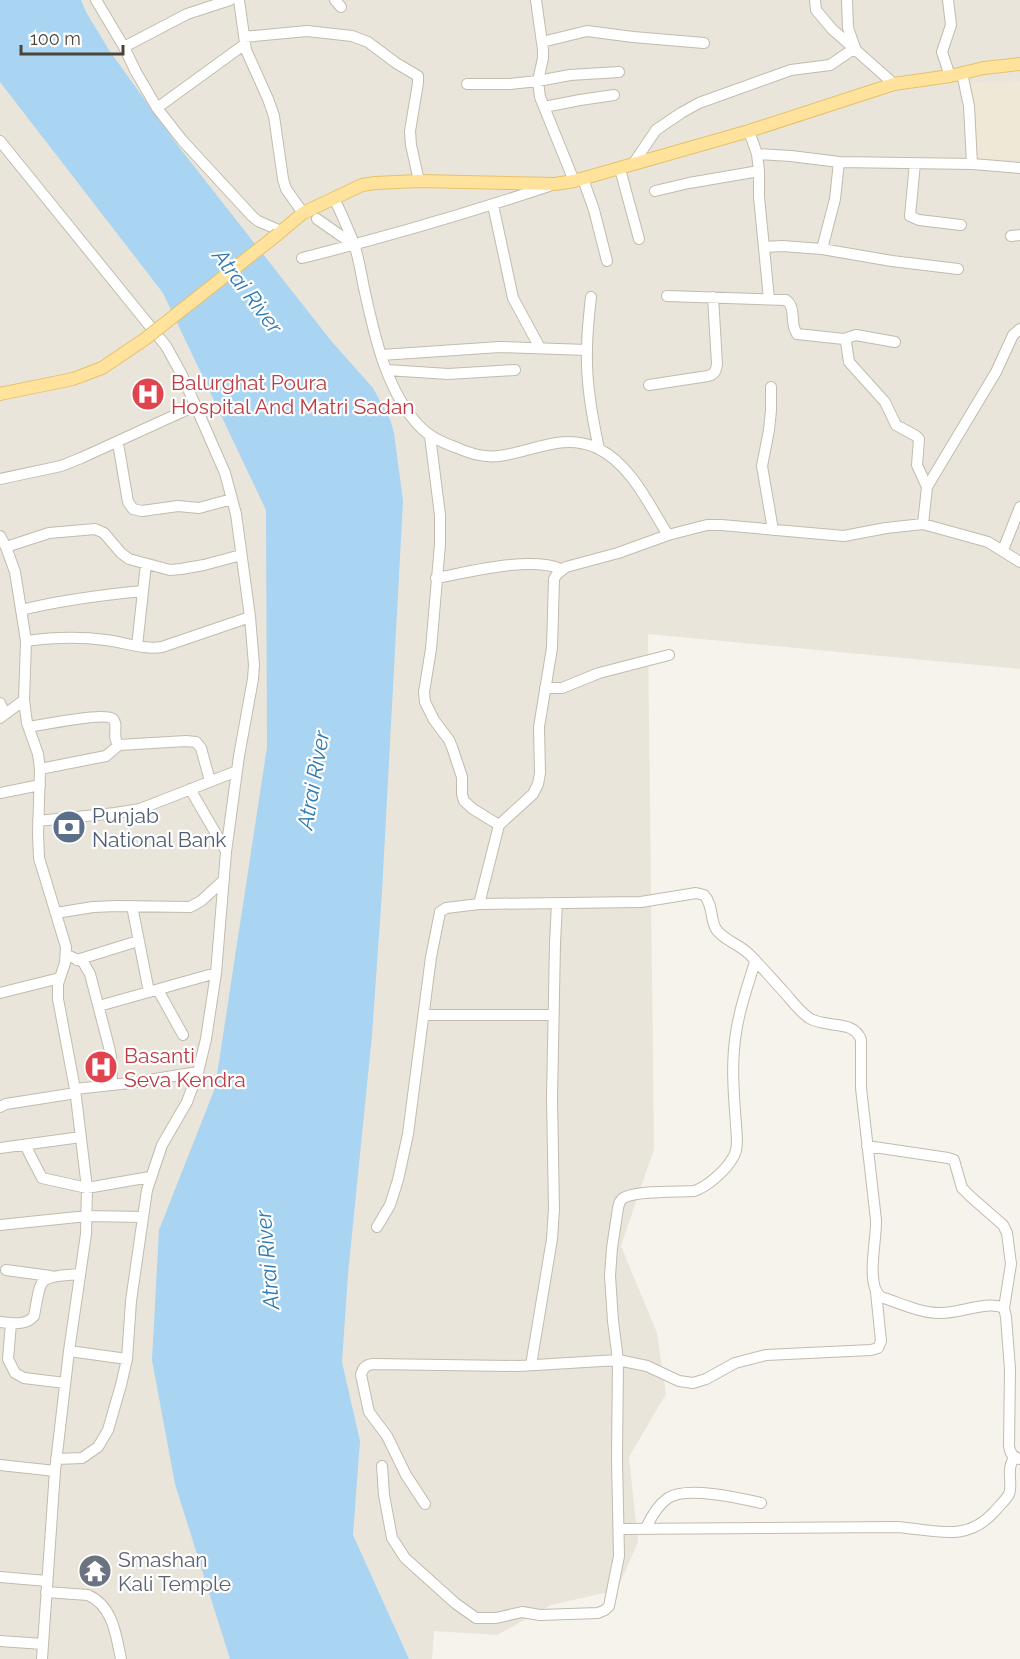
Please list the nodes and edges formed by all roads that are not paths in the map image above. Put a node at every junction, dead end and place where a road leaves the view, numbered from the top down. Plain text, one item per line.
1 (96, 0) edge
2 (230, 0) edge
3 (239, 0) edge
4 (536, 0) edge
5 (815, 0) edge
6 (847, 0) edge
7 (948, 0) edge
8 (195, 5) edge
9 (245, 40) junction
10 (542, 42) junction
11 (704, 43) dead end
12 (124, 47) junction
13 (855, 48) junction
14 (1020, 64) edge
15 (619, 72) dead end
16 (956, 75) junction
17 (538, 81) junction
18 (467, 84) dead end
19 (894, 84) junction
20 (614, 95) dead end
21 (544, 107) junction
22 (157, 108) junction
23 (749, 131) junction
24 (0, 141) edge
25 (757, 154) junction
26 (839, 162) junction
27 (915, 163) junction
28 (633, 164) junction
29 (972, 164) junction
30 (1020, 168) edge
31 (620, 169) junction
32 (759, 171) junction
33 (578, 180) junction
34 (419, 181) junction
35 (555, 184) junction
36 (655, 191) dead end
37 (334, 198) junction
38 (493, 205) junction
39 (303, 213) junction
40 (317, 219) dead end
41 (961, 225) dead end
42 (280, 233) junction
43 (639, 239) dead end
44 (354, 245) junction
45 (764, 247) junction
46 (822, 249) junction
47 (302, 258) dead end
48 (607, 261) dead end
49 (958, 269) dead end
50 (667, 296) dead end
51 (591, 297) dead end
52 (713, 297) junction
53 (769, 298) junction
54 (1020, 329) edge
55 (844, 339) junction
56 (896, 342) dead end
57 (540, 348) junction
58 (586, 350) junction
59 (381, 355) junction
60 (387, 370) junction
61 (515, 370) dead end
62 (649, 385) dead end
63 (771, 387) dead end
64 (0, 394) edge
65 (195, 406) junction
66 (430, 436) junction
67 (118, 443) junction
68 (598, 449) junction
69 (0, 479) edge
70 (927, 487) junction
71 (232, 499) junction
72 (1020, 507) edge
73 (923, 524) junction
74 (773, 530) junction
75 (668, 535) junction
76 (0, 536) edge
77 (6, 547) junction
78 (1003, 550) junction
79 (241, 555) junction
80 (1020, 562) edge
81 (146, 564) junction
82 (561, 569) junction
83 (436, 579) junction
84 (143, 591) junction
85 (21, 610) junction
86 (250, 617) junction
87 (26, 641) junction
88 (137, 646) junction
89 (669, 655) dead end
90 (545, 688) junction
91 (24, 700) junction
92 (0, 703) edge
93 (2, 716) edge
94 (29, 727) junction
95 (119, 746) junction
96 (40, 769) junction
97 (237, 771) junction
98 (210, 781) junction
99 (40, 784) junction
100 (190, 789) junction
101 (0, 793) edge
102 (38, 821) junction
103 (499, 825) junction
104 (226, 852) junction
105 (224, 880) junction
106 (557, 903) junction
107 (479, 904) junction
108 (132, 906) junction
109 (56, 913) junction
110 (138, 941) junction
111 (72, 958) junction
112 (755, 962) junction
113 (216, 973) junction
114 (60, 978) junction
115 (154, 991) junction
116 (0, 993) edge
117 (99, 1006) junction
118 (424, 1015) junction
119 (553, 1015) junction
120 (183, 1035) dead end
121 (198, 1072) junction
122 (112, 1084) junction
123 (76, 1091) junction
124 (0, 1107) edge
125 (81, 1137) junction
126 (0, 1143) edge
127 (25, 1145) junction
128 (867, 1146) junction
129 (0, 1148) edge
130 (150, 1177) junction
131 (87, 1188) junction
132 (87, 1216) junction
133 (142, 1217) junction
134 (0, 1225) edge
135 (377, 1227) dead end
136 (6, 1270) dead end
137 (80, 1274) junction
138 (51, 1276) junction
139 (876, 1292) junction
140 (1004, 1308) junction
141 (5, 1322) edge
142 (69, 1351) junction
143 (127, 1359) junction
144 (618, 1360) junction
145 (531, 1365) junction
146 (1015, 1381) edge
147 (65, 1383) junction
148 (1017, 1458) edge
149 (57, 1459) junction
150 (0, 1465) edge
151 (382, 1466) dead end
152 (55, 1471) junction
153 (761, 1503) dead end
154 (425, 1504) dead end
155 (646, 1528) junction
156 (619, 1529) junction
157 (0, 1577) edge
158 (47, 1587) junction
159 (0, 1641) edge
160 (43, 1644) junction
161 (42, 1659) edge
162 (121, 1659) edge

1 - 12 street
2 - 8 street
3 - 9 street
4 - 10 street
5 - 13 street
6 - 13 street
7 - 16 street
8 - 12 street
9 - 22 street
9 - 34 street
9 - 39 street
10 - 11 street
10 - 17 street
12 - 22 street
13 - 19 street
13 - 28 street
14 - 16 main road
15 - 17 street
16 - 19 main road
16 - 29 street
17 - 18 street
17 - 21 street
19 - 23 main road
20 - 21 street
21 - 33 street
22 - 42 street
23 - 25 street
23 - 28 main road
24 - 65 street
25 - 26 street
25 - 32 street
26 - 27 street
26 - 46 street
27 - 29 street
27 - 41 street
28 - 31 main road
29 - 30 street
31 - 33 main road
31 - 43 street
32 - 36 street
32 - 45 street
33 - 35 main road
33 - 48 street
34 - 35 main road
34 - 37 main road
35 - 38 street
37 - 39 main road
37 - 44 street
38 - 44 street
38 - 57 street
39 - 42 main road
40 - 44 street
42 - 64 main road, bridge
44 - 47 street
44 - 59 street
45 - 46 street
45 - 53 street
46 - 49 street
50 - 52 street
51 - 58 street
52 - 53 street
52 - 62 street
53 - 55 street
54 - 70 street
55 - 56 street
55 - 70 street
57 - 58 street
57 - 59 street
58 - 68 street
59 - 60 street
60 - 61 street
60 - 66 street
63 - 74 street
65 - 67 street
65 - 71 street
66 - 68 street
66 - 83 street
67 - 69 street
67 - 71 street
68 - 75 street
70 - 73 street
71 - 79 street
72 - 78 street
73 - 74 street
73 - 78 street
74 - 75 street
75 - 82 street
76 - 77 street
77 - 81 street
77 - 85 street
78 - 80 street
79 - 81 street
79 - 86 street
81 - 84 street
82 - 83 street
82 - 90 street
83 - 103 street
84 - 85 street
84 - 88 street
85 - 87 street
86 - 88 street
86 - 97 street
87 - 88 street
87 - 91 street
89 - 90 street
90 - 103 street
91 - 93 street
91 - 94 street
92 - 93 street
94 - 95 street
94 - 96 street
95 - 96 street
95 - 98 street
96 - 99 street
97 - 98 street
97 - 104 street
98 - 100 street
99 - 101 street
99 - 102 street
100 - 102 street
100 - 104 street
102 - 109 street
103 - 107 street
104 - 105 street
105 - 108 street
105 - 113 street
106 - 107 street
106 - 112 street
106 - 119 street
107 - 118 street
108 - 109 street
108 - 110 street
109 - 111 street
110 - 111 street
110 - 115 street
111 - 114 street
111 - 117 street
112 - 128 street
112 - 144 street
113 - 115 street
113 - 121 street
114 - 116 street
114 - 123 street
115 - 117 street
115 - 120 street
117 - 122 street
118 - 119 street
118 - 135 street
119 - 145 street
121 - 122 street
121 - 130 street
122 - 123 street
123 - 124 street
123 - 125 street
125 - 127 street
125 - 131 street
126 - 129 street
127 - 129 street
127 - 131 street
128 - 139 street
128 - 140 street
130 - 131 street
130 - 133 street
131 - 132 street
132 - 133 street
132 - 134 street
132 - 137 street
133 - 143 street
136 - 138 street
137 - 138 street
137 - 142 street
138 - 141 street
139 - 140 street
139 - 144 street
140 - 146 street
141 - 147 street
142 - 143 street
142 - 147 street
143 - 149 street
144 - 145 street
144 - 156 street
145 - 154 street
146 - 148 street
147 - 149 street
148 - 155 street
149 - 152 street
150 - 152 street
151 - 156 street
152 - 158 street
153 - 155 street
155 - 156 street
157 - 158 street
158 - 160 street
158 - 162 street
159 - 160 street
160 - 161 street

